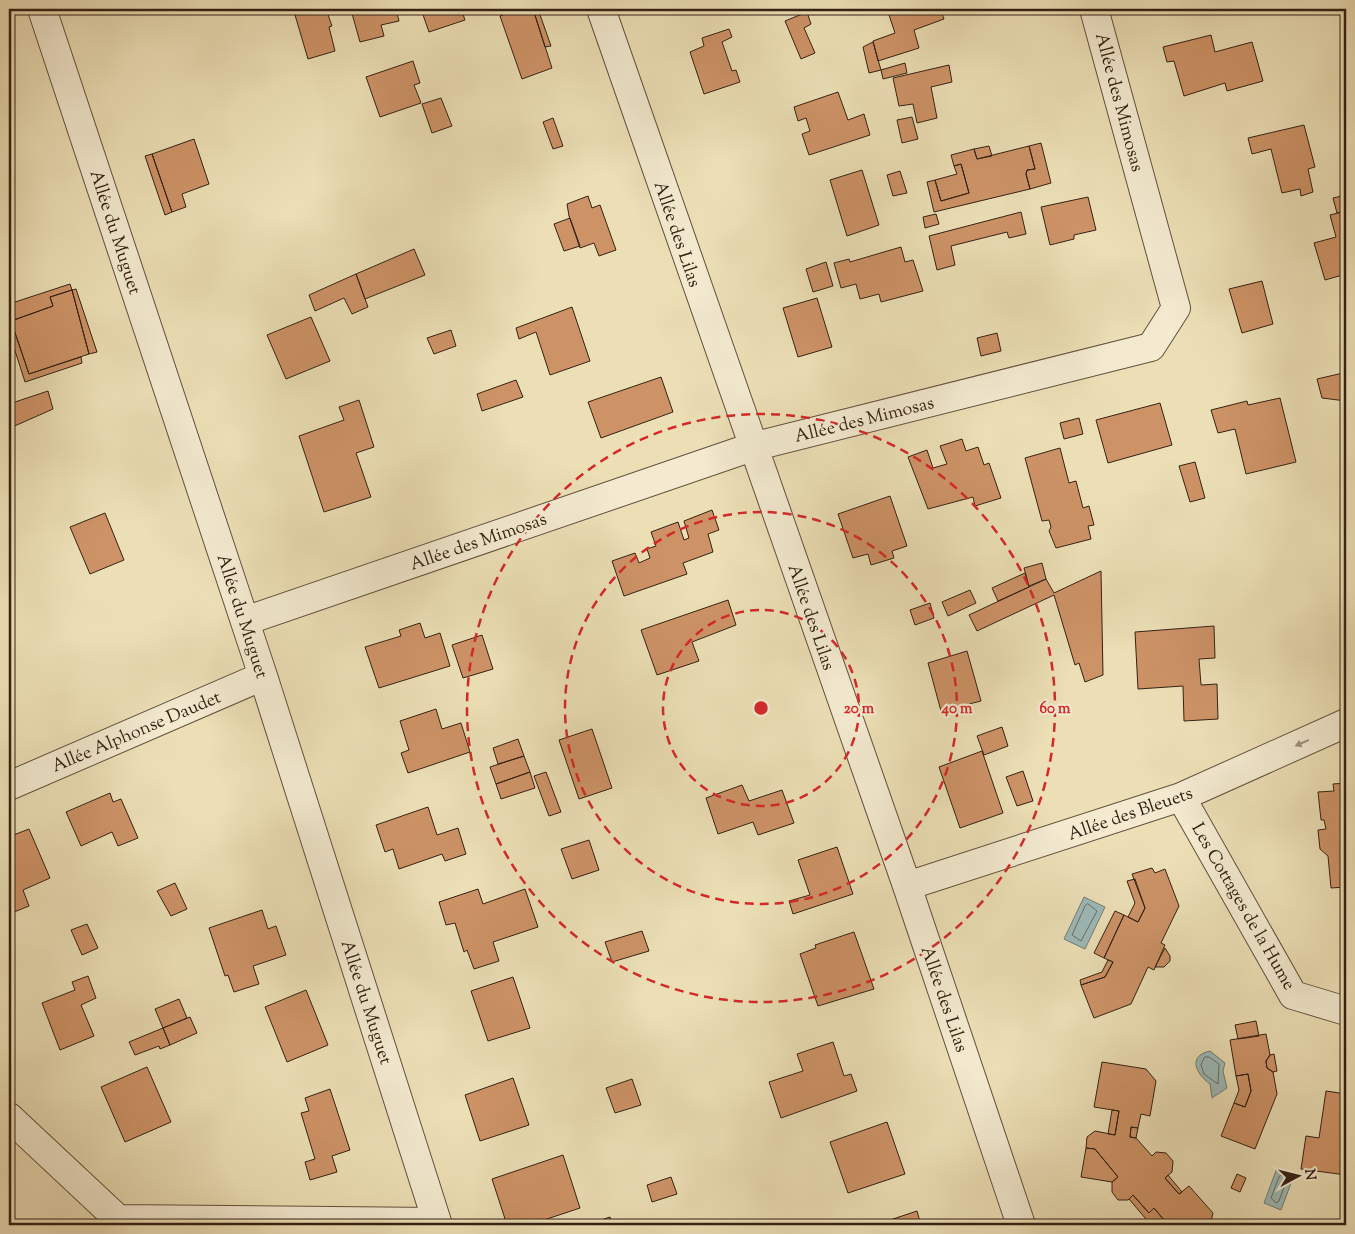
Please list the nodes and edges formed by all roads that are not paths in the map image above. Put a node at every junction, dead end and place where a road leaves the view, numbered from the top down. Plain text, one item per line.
1 (42, 9) edge
2 (601, 9) edge
3 (1094, 9) edge
4 (752, 447) junction
5 (245, 622) junction
6 (263, 676) junction
7 (1346, 723) edge
8 (9, 786) edge
9 (1181, 797) junction
10 (907, 886) junction
11 (1346, 1011) edge
12 (9, 1117) edge
13 (438, 1224) edge
14 (1021, 1225) edge

1 - 5 street, Allée du Muguet
2 - 4 street, Allée des Lilas
3 - 4 street, Allée des Mimosas
4 - 5 street, Allée des Mimosas
4 - 10 street, Allée des Lilas
5 - 6 street, Allée du Muguet
6 - 8 street, Allée Alphonse Daudet
6 - 13 street, Allée du Muguet
7 -> 9 street, Allée des Bleuets
9 - 10 street, Allée des Bleuets
9 - 11 street, Les Cottages de la Hume
10 - 14 street, Allée des Lilas
12 - 13 street

